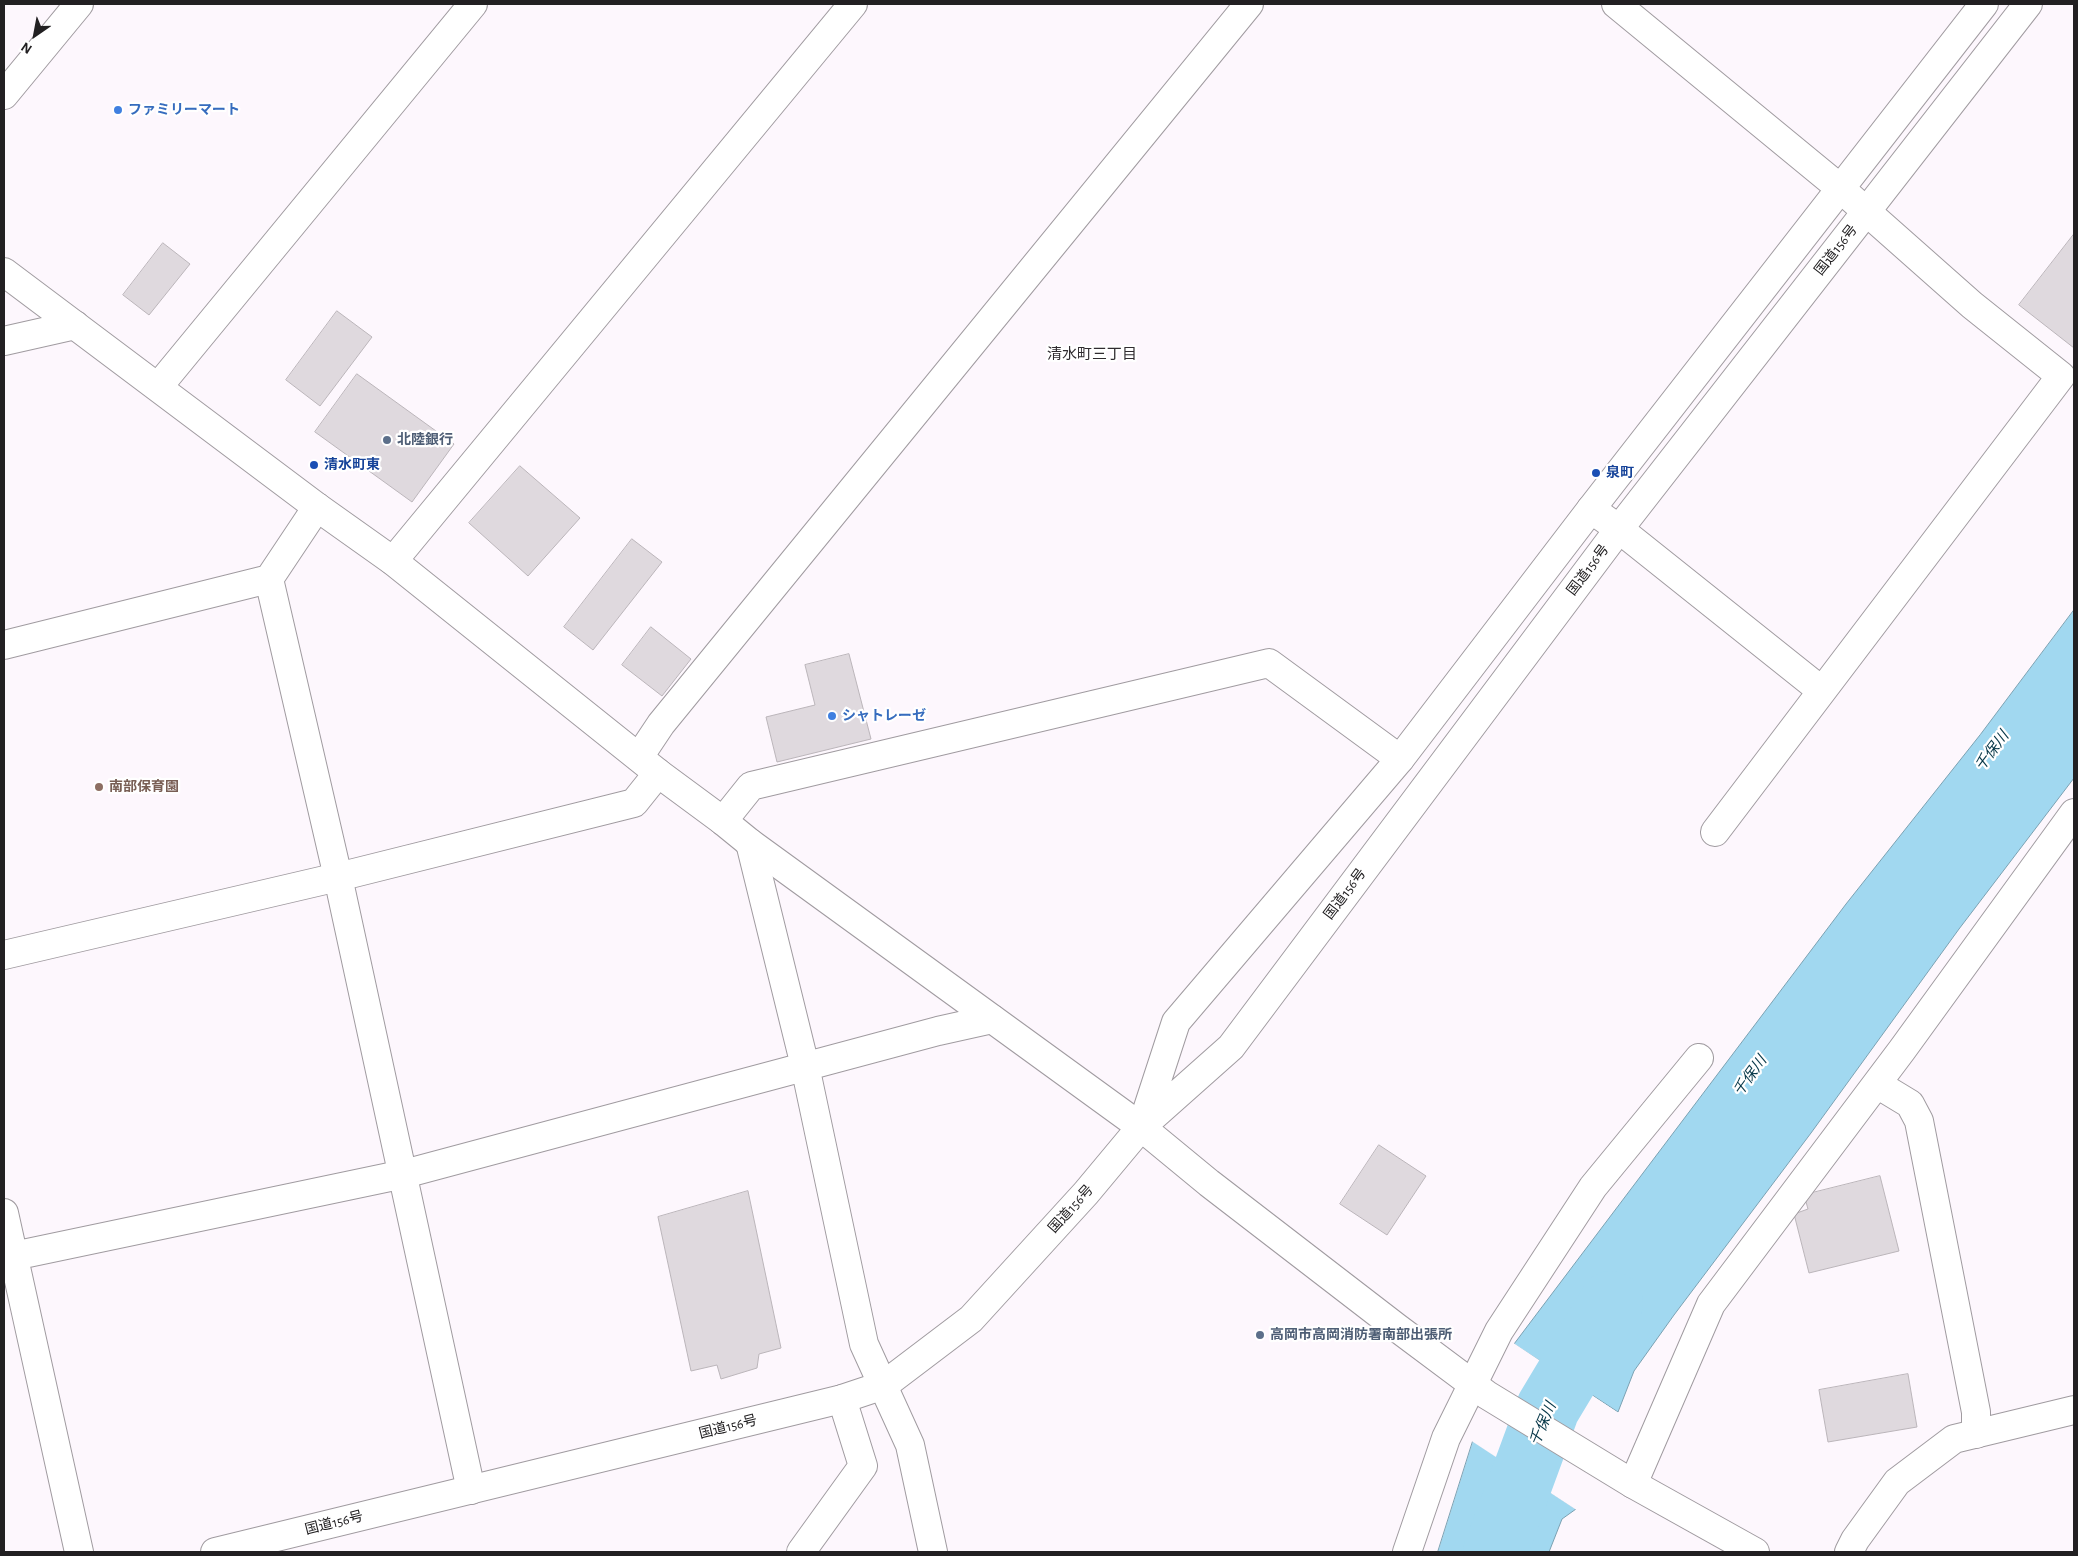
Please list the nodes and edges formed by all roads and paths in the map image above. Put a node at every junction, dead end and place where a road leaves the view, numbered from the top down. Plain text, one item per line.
1 (79, 4) edge
2 (473, 4) edge
3 (853, 4) edge
4 (1249, 4) edge
5 (1618, 4) edge
6 (1984, 4) edge
7 (2028, 4) edge
8 (4, 95) edge
9 (1841, 189) junction
10 (1866, 211) junction
11 (4, 272) edge
12 (75, 325) junction
13 (4, 341) edge
14 (158, 386) junction
15 (317, 507) junction
16 (1591, 510) junction
17 (1619, 529) junction
18 (393, 561) junction
19 (269, 579) junction
20 (4, 645) edge
21 (1822, 691) junction
22 (1400, 759) junction
23 (648, 765) junction
24 (2074, 813) edge
25 (723, 821) junction
26 (1715, 832) dead end
27 (750, 843) junction
28 (338, 877) junction
29 (4, 955) edge
30 (992, 1019) junction
31 (1699, 1058) dead end
32 (805, 1066) junction
33 (1877, 1084) junction
34 (1141, 1127) junction
35 (404, 1174) junction
36 (4, 1213) edge
37 (8, 1257) edge
38 (884, 1385) junction
39 (1480, 1390) junction
40 (842, 1399) junction
41 (2074, 1410) edge
42 (1976, 1434) junction
43 (1632, 1484) junction
44 (472, 1490) junction
45 (79, 1552) edge
46 (215, 1552) edge
47 (801, 1552) edge
48 (933, 1552) edge
49 (1407, 1552) edge
50 (1755, 1552) edge
51 (1849, 1552) edge

1 - 8 main road
2 - 14 main road
3 - 18 main road
4 - 23 main road
5 - 9 main road
6 - 9 main road, 国道156号
7 - 10 main road, 国道156号
9 - 10 main road
9 - 16 main road, 国道156号
10 - 17 main road, 国道156号
10 - 21 main road
11 - 12 main road
12 - 13 main road
12 - 14 main road
14 - 15 main road
15 - 18 main road
15 - 19 main road
16 - 17 main road
16 - 22 main road, 国道156号
17 - 21 main road
17 - 34 main road, 国道156号
18 - 23 main road
19 - 20 main road
19 - 28 main road
21 - 26 main road
22 - 25 main road
22 - 34 main road, 国道156号
23 - 25 main road
23 - 28 main road
24 - 33 main road
25 - 27 main road
27 - 30 main road
27 - 32 main road
28 - 29 main road
28 - 35 main road
30 - 32 main road
30 - 34 main road
31 - 39 main road
32 - 35 main road
32 - 38 main road
33 - 42 main road
33 - 43 main road
34 - 38 main road, 国道156号
34 - 39 main road
35 - 37 main road
35 - 44 main road
36 - 37 main road
37 - 45 main road
38 - 40 main road, 国道156号
38 - 48 main road
39 - 43 main road
39 - 49 main road
40 - 44 main road, 国道156号
40 - 47 main road
41 - 42 main road
42 - 51 main road
43 - 50 main road
44 - 46 main road, 国道156号

